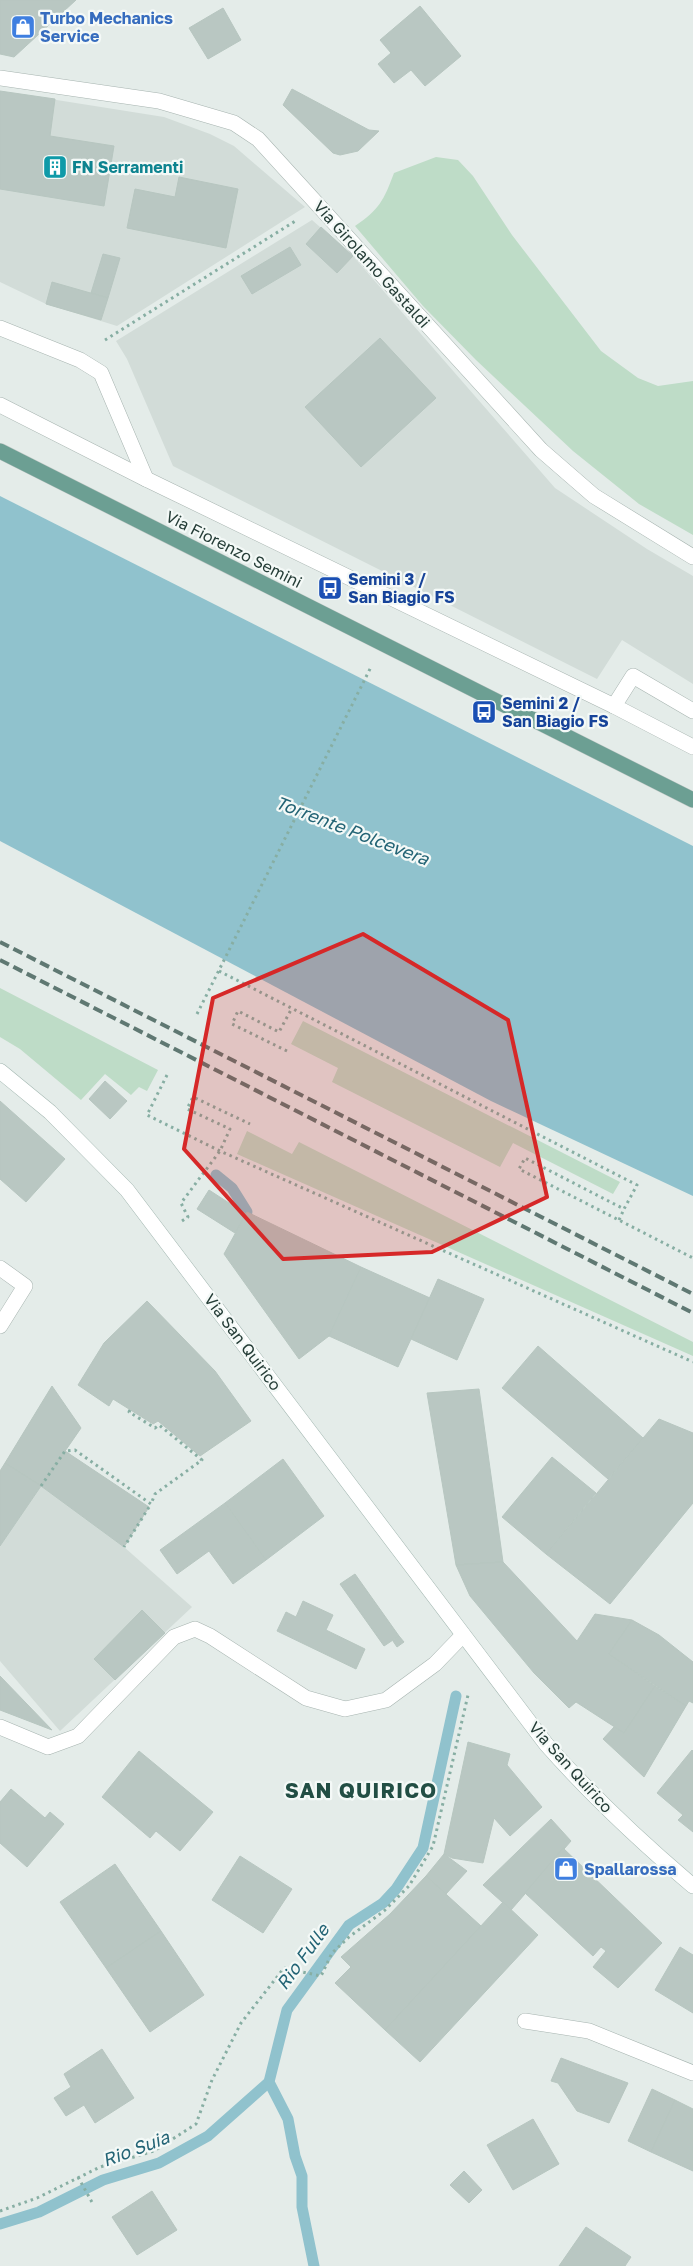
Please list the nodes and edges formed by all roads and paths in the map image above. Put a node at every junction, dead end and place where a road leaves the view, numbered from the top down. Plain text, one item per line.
1 (0, 78) edge
2 (320, 206) junction
3 (0, 328) edge
4 (105, 340) dead end
5 (0, 405) edge
6 (0, 451) edge
7 (146, 479) junction
8 (693, 557) edge
9 (373, 662) dead end
10 (614, 706) junction
11 (693, 711) edge
12 (693, 747) edge
13 (693, 800) edge
14 (219, 971) junction
15 (292, 1008) junction
16 (197, 1014) dead end
17 (288, 1052) dead end
18 (0, 1071) edge
19 (167, 1076) dead end
20 (250, 1124) dead end
21 (220, 1151) junction
22 (624, 1209) junction
23 (188, 1217) dead end
24 (619, 1220) junction
25 (693, 1258) edge
26 (0, 1268) edge
27 (0, 1326) edge
28 (693, 1362) edge
29 (130, 1410) dead end
30 (41, 1486) dead end
31 (151, 1504) junction
32 (124, 1546) dead end
33 (463, 1635) junction
34 (468, 1695) dead end
35 (0, 1727) edge
36 (693, 1886) edge
37 (525, 2021) dead end
38 (693, 2073) edge
39 (78, 2177) junction
40 (93, 2204) dead end
41 (0, 2211) edge

1 - 2 main road, Via Girolamo Gastaldi
2 - 4 path
2 - 8 main road, Via Girolamo Gastaldi
3 - 7 main road
5 - 7 main road
6 - 13 main road, Via Fiorenzo Semini
7 - 10 main road
9 - 14 path
10 - 11 main road
10 - 12 main road
14 - 15 path
14 - 16 path
15 - 17 path
15 - 22 path
18 - 33 main road, Via San Quirico
19 - 21 path
20 - 21 path
21 - 23 path
21 - 28 path
22 - 24 path
22 - 24 path
24 - 25 path
26 - 27 main road
29 - 31 path
30 - 31 path
31 - 32 path
33 - 35 main road
33 - 36 main road, Via San Quirico
34 - 39 path
37 - 38 main road
39 - 40 path
39 - 41 path

